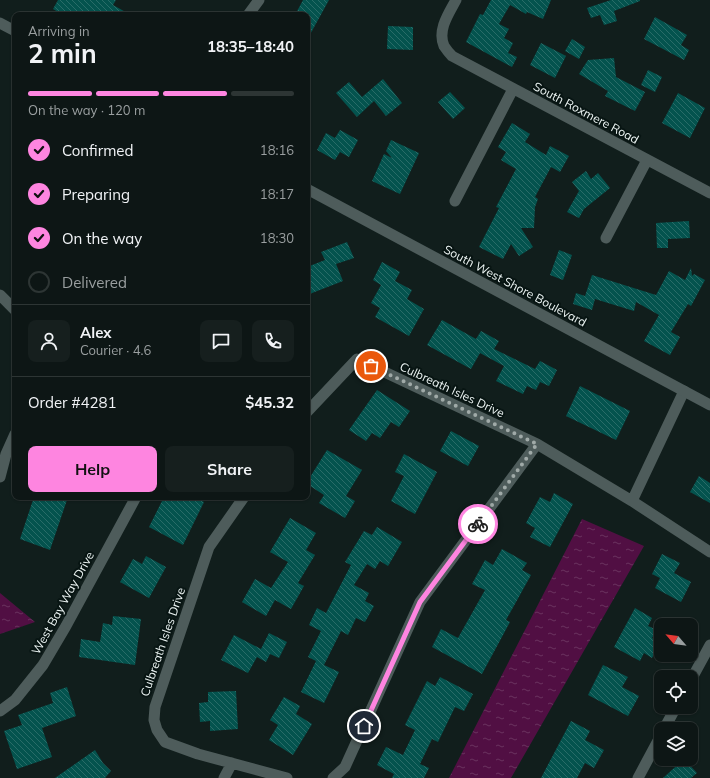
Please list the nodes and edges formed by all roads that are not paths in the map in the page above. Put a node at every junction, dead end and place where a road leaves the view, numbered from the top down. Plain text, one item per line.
1 (259, 0) edge
2 (456, 0) edge
3 (250, 12) edge
4 (0, 23) edge
5 (12, 29) edge
6 (513, 89) junction
7 (647, 160) junction
8 (310, 191) edge
9 (710, 193) edge
10 (455, 201) dead end
11 (606, 238) dead end
12 (0, 295) edge
13 (12, 307) edge
14 (684, 391) junction
15 (710, 405) edge
16 (310, 409) edge
17 (12, 441) edge
18 (537, 444) junction
19 (0, 477) edge
20 (134, 500) edge
21 (242, 500) edge
22 (632, 501) junction
23 (710, 552) edge
24 (710, 645) edge
25 (696, 670) edge
26 (0, 711) edge
27 (654, 748) edge
28 (232, 763) junction
29 (224, 778) edge
30 (287, 778) edge
31 (333, 778) edge
32 (638, 778) edge

1 - 3 street
2 - 6 street, South Roxmere Road
4 - 5 street
6 - 7 street, South Roxmere Road
6 - 10 street, South Roxmere Road
7 - 9 street, South Roxmere Road
7 - 11 street
8 - 14 street, South West Shore Boulevard
12 - 13 street
14 - 15 street, South West Shore Boulevard
14 - 22 street
16 - 18 street, Culbreath Isles Drive
17 - 19 street
18 - 22 street
18 - 31 street
20 - 26 street, West Bay Way Drive
21 - 28 street, Culbreath Isles Drive
22 - 23 street
24 - 25 street
27 - 32 street
28 - 29 street
28 - 30 street, Culbreath Isles Drive

